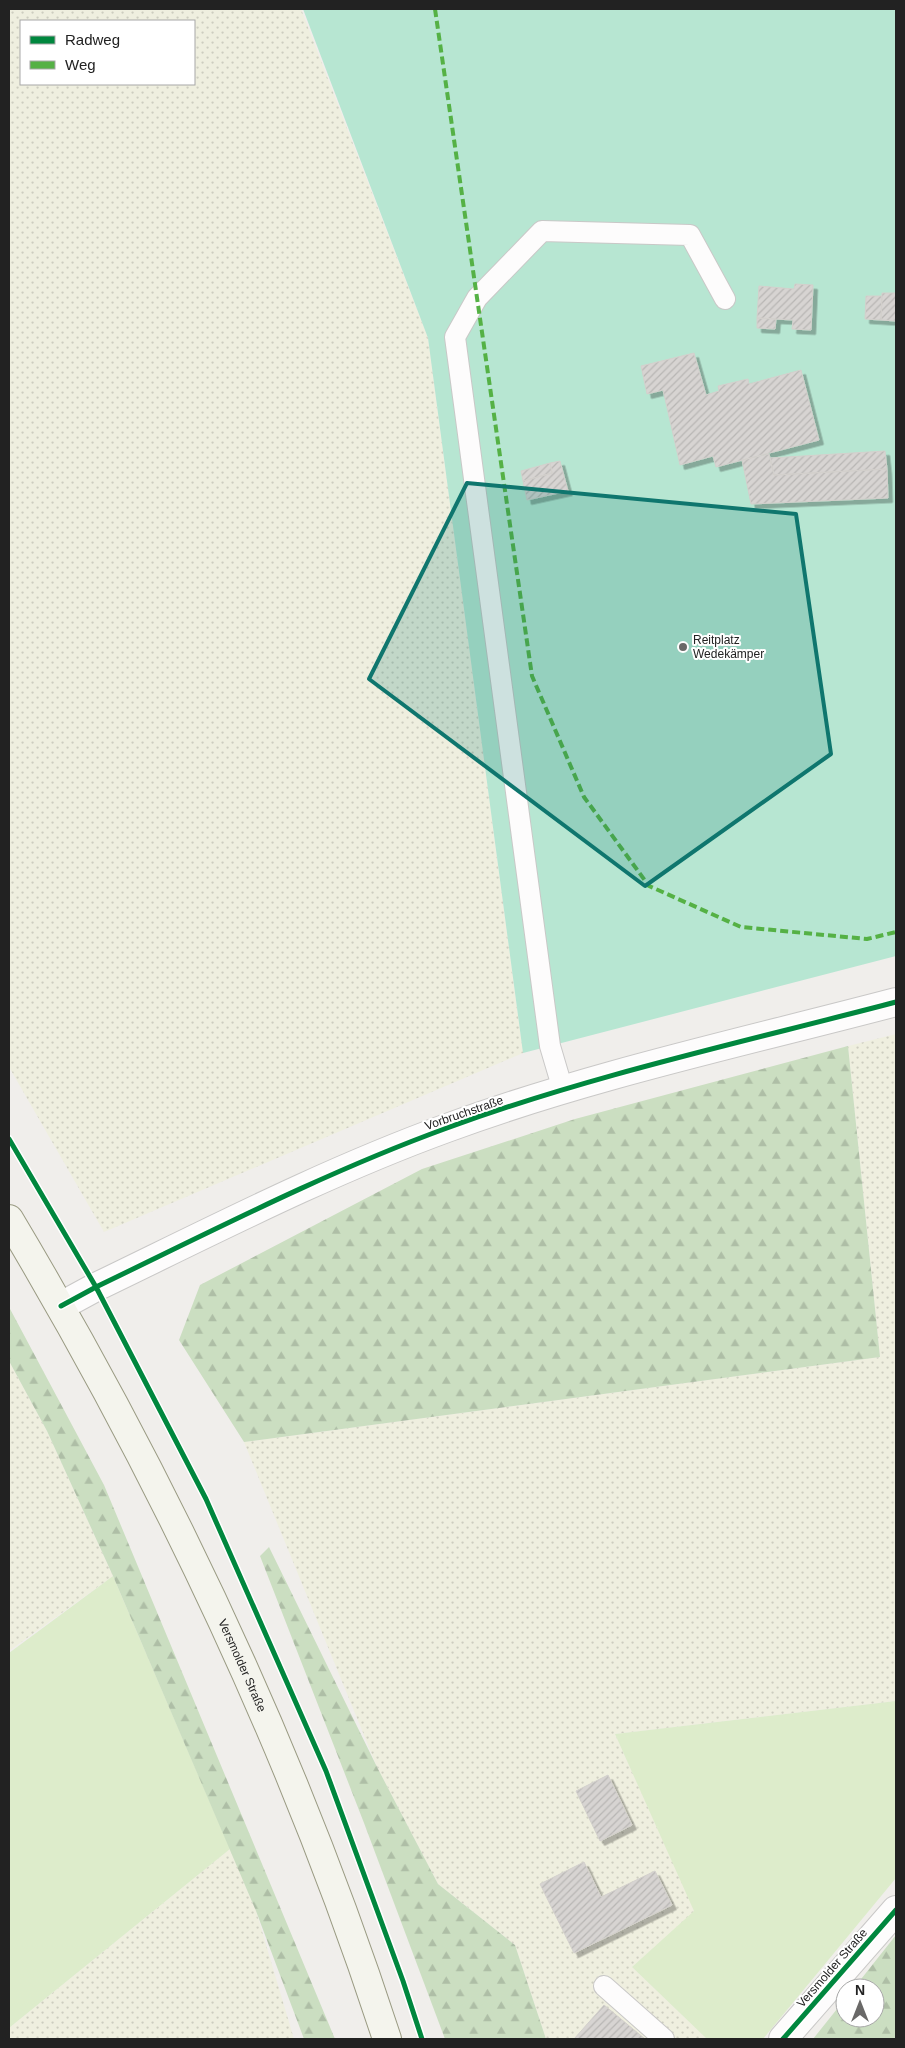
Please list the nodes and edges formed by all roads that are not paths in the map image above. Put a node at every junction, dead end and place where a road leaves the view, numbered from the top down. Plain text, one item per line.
1 (725, 299) dead end
2 (896, 1002) edge
3 (562, 1090) junction
4 (9, 1219) edge
5 (61, 1306) junction
6 (896, 1910) edge
7 (604, 1986) dead end
8 (387, 2039) edge
9 (664, 2039) edge
10 (783, 2039) edge

1 - 3 lane
2 - 3 street, Vorbruchstraße
3 - 5 street, Vorbruchstraße
4 - 5 main road, Versmolder Straße
5 - 8 main road, Versmolder Straße
6 - 10 street, Versmolder Straße
7 - 9 lane

